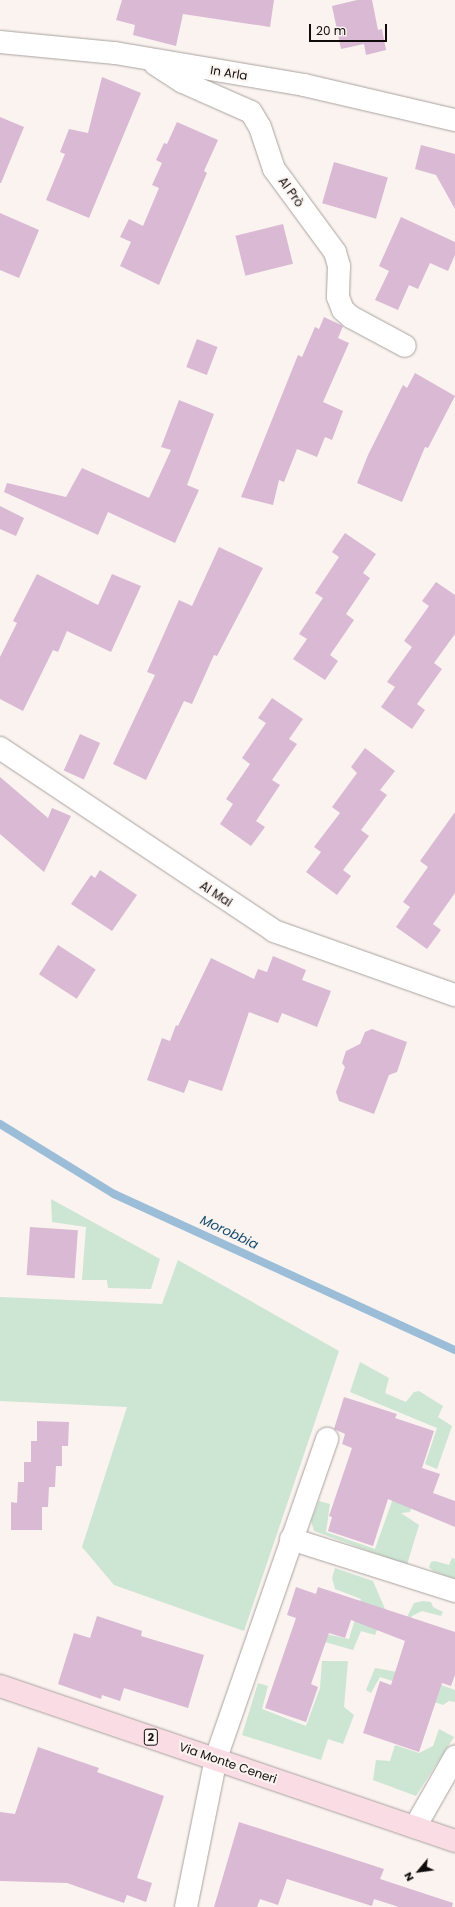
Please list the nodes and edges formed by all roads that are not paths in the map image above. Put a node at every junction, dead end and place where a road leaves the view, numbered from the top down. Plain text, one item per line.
1 (0, 42) edge
2 (149, 60) junction
3 (455, 120) edge
4 (405, 346) dead end
5 (0, 748) edge
6 (455, 995) edge
7 (327, 1439) dead end
8 (291, 1539) junction
9 (455, 1591) edge
10 (0, 1686) edge
11 (455, 1757) edge
12 (216, 1758) junction
13 (415, 1827) junction
14 (455, 1841) edge
15 (186, 1907) edge

1 - 2 street, In Arla
2 - 3 street, In Arla
2 - 4 street, Al Prò
5 - 6 street, Al Mai
7 - 8 street
8 - 9 street
8 - 12 street
10 - 12 main road, Via Monte Ceneri / 2
11 - 13 street
12 - 13 main road, Via Monte Ceneri / 2
12 - 15 street
13 - 14 main road, Via Monte Ceneri / 2

